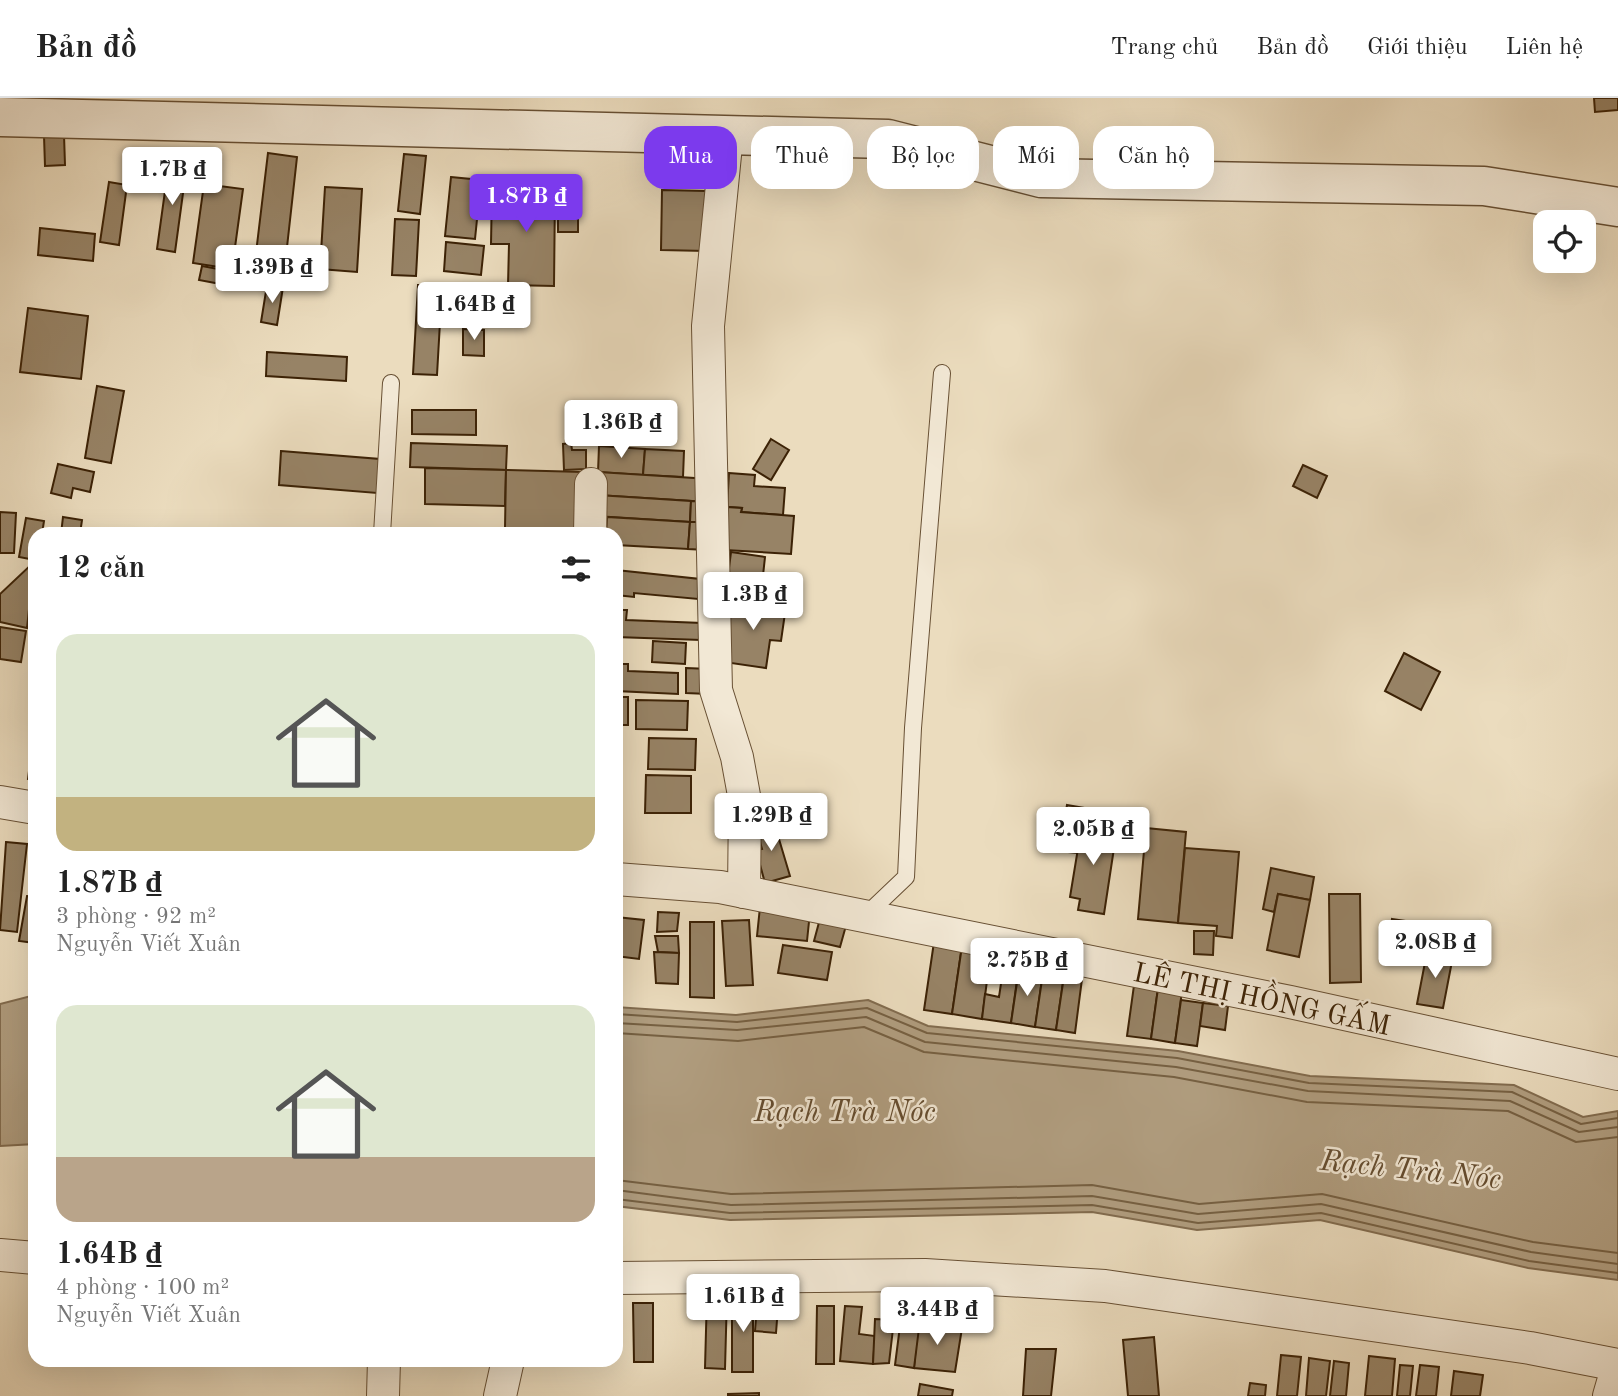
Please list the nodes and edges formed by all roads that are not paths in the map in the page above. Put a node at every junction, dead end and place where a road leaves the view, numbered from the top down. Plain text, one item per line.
1 (0, 117) edge
2 (644, 133) edge
3 (737, 135) edge
4 (722, 189) edge
5 (1618, 207) edge
6 (942, 373) dead end
7 (391, 383) dead end
8 (591, 484) dead end
9 (382, 527) edge
10 (590, 527) edge
11 (0, 802) edge
12 (28, 807) edge
13 (623, 880) edge
14 (744, 892) junction
15 (864, 917) junction
16 (1618, 1074) edge
17 (0, 1255) edge
18 (28, 1257) edge
19 (623, 1278) edge
20 (1618, 1365) edge
21 (384, 1367) edge
22 (506, 1367) edge
23 (383, 1396) edge
24 (500, 1396) edge
25 (1609, 1396) edge

1 - 2 street
3 - 5 street
4 - 14 street
6 - 15 lane
7 - 9 lane
8 - 10 street
11 - 12 street
13 - 14 street, LÊ THỊ HỒNG GẤM
14 - 15 street, LÊ THỊ HỒNG GẤM
15 - 16 street, LÊ THỊ HỒNG GẤM
17 - 18 street
19 - 20 street
20 - 25 street
21 - 23 street
22 - 24 street

